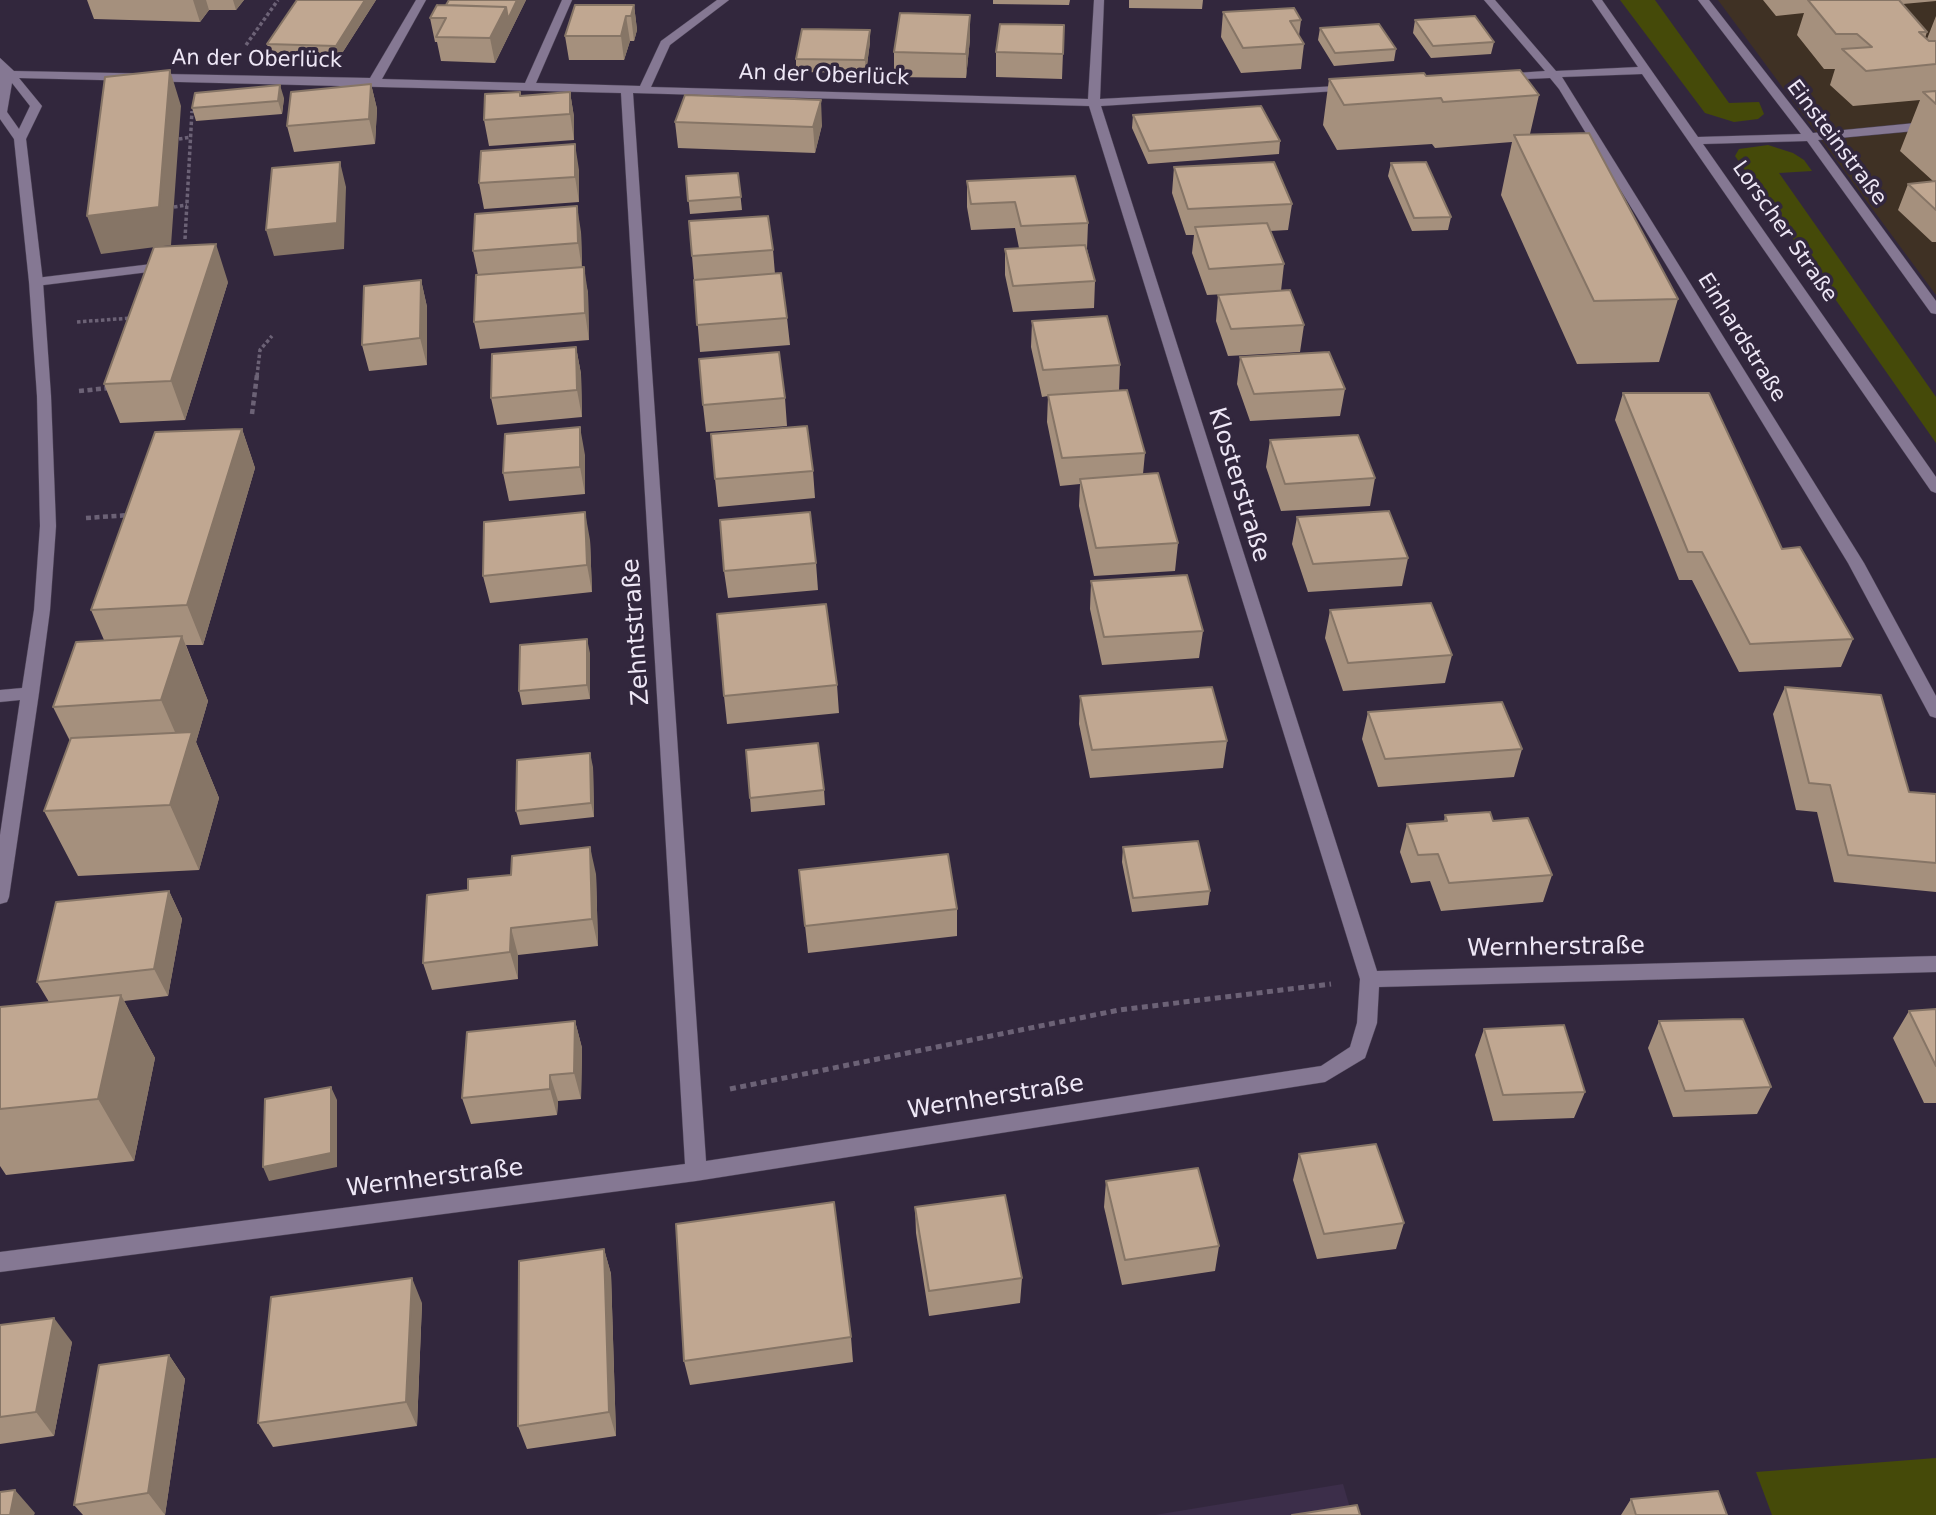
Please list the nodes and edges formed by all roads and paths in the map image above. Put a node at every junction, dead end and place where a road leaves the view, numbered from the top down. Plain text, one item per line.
1 (278, 0) edge
2 (421, 0) edge
3 (567, 0) edge
4 (724, 0) edge
5 (1099, 0) edge
6 (1489, 0) edge
7 (1597, 0) edge
8 (1703, 0) edge
9 (0, 61) edge
10 (1646, 70) junction
11 (4, 74) edge
12 (1553, 74) junction
13 (209, 78) junction
14 (223, 78) junction
15 (1484, 79) edge
16 (374, 82) junction
17 (529, 86) junction
18 (1359, 86) edge
19 (626, 89) junction
20 (644, 90) junction
21 (1094, 103) junction
22 (1936, 125) edge
23 (191, 137) junction
24 (1810, 137) junction
25 (20, 139) junction
26 (179, 139) dead end
27 (1696, 141) junction
28 (187, 205) junction
29 (174, 206) dead end
30 (184, 257) joint
31 (156, 267) junction
32 (36, 282) junction
33 (1936, 310) edge
34 (38, 328) junction
35 (272, 336) dead end
36 (114, 387) edge
37 (44, 396) junction
38 (253, 414) dead end
39 (1936, 488) edge
40 (132, 515) edge
41 (48, 526) junction
42 (32, 693) junction
43 (0, 696) edge
44 (1936, 712) edge
45 (0, 897) edge
46 (1936, 964) edge
47 (1370, 979) junction
48 (691, 1097) junction
49 (696, 1172) junction
50 (0, 1262) edge

1 - 14 path
2 - 16 street
3 - 17 street
4 - 20 street
5 - 21 street, Klosterstraße
6 - 12 street, Einhardstraße
7 - 10 street, Lorscher Straße
8 - 24 street, Einsteinstraße
9 - 11 street
10 - 12 street
10 - 27 street, Lorscher Straße
11 - 13 street, An der Oberlück
11 - 25 street
11 - 25 street
12 - 15 street
12 - 44 street, Einhardstraße
13 - 14 street, An der Oberlück
13 - 23 path
14 - 16 street, An der Oberlück
16 - 17 street, An der Oberlück
17 - 19 street, An der Oberlück
18 - 21 street, An der Oberlück
19 - 20 street, An der Oberlück
19 - 48 street, Zehntstraße
20 - 21 street, An der Oberlück
21 - 47 street, Klosterstraße
22 - 24 street
23 - 26 path
23 - 28 path
24 - 27 street
24 - 33 street, Einsteinstraße
25 - 32 street
27 - 39 street, Lorscher Straße
28 - 29 path
28 - 30 path
30 - 31 street
31 - 32 street
31 - 34 path
32 - 34 street
34 - 37 street
35 - 38 path
36 - 37 path
37 - 41 street
40 - 41 path
41 - 42 street
42 - 43 street
42 - 45 street
46 - 47 street, Wernherstraße
47 - 48 path
47 - 49 street, Wernherstraße
48 - 49 street, Zehntstraße
49 - 50 street, Wernherstraße

